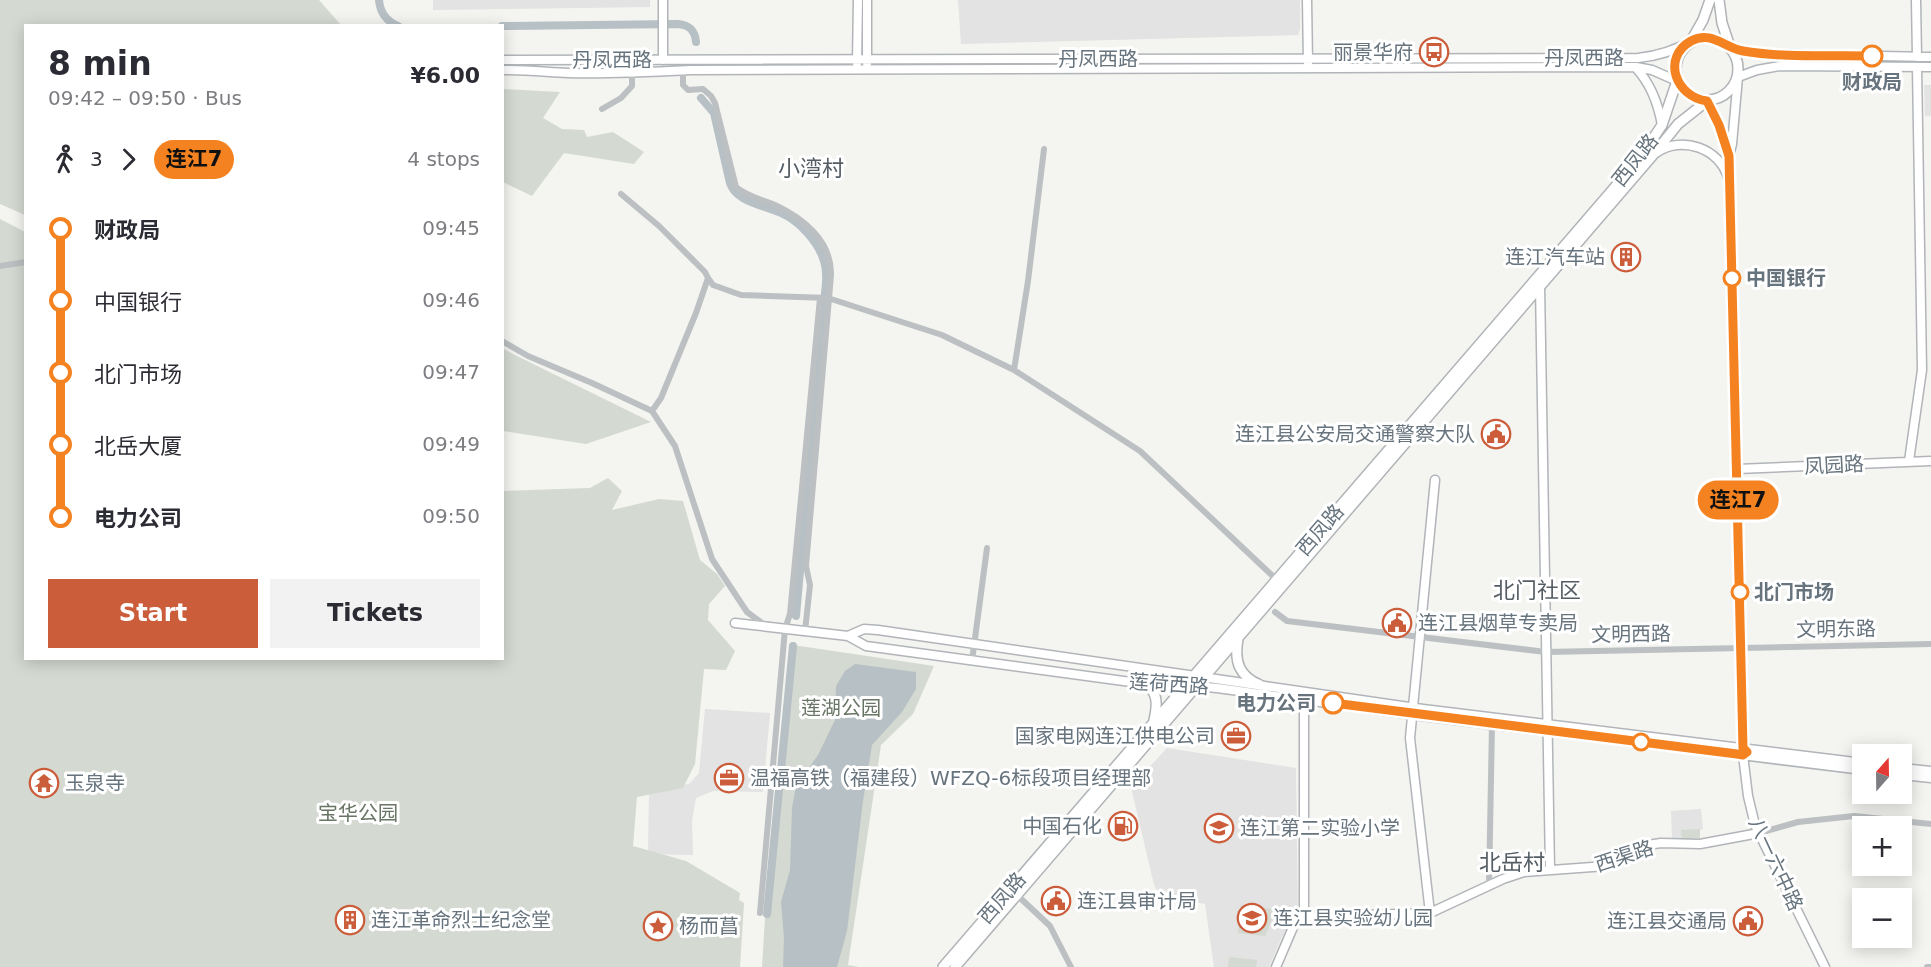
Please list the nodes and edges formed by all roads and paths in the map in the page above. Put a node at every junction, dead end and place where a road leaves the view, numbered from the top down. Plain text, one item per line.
1 (663, 0) edge
2 (858, 0) edge
3 (867, 0) edge
4 (1307, 0) edge
5 (1710, 0) edge
6 (1719, 0) edge
7 (1916, 0) edge
8 (1691, 41) junction
9 (1731, 49) junction
10 (1917, 57) junction
11 (1931, 57) edge
12 (504, 60) edge
13 (663, 60) junction
14 (857, 60) junction
15 (867, 60) junction
16 (1308, 63) junction
17 (1636, 67) junction
18 (1917, 67) junction
19 (1931, 67) edge
20 (857, 69) junction
21 (867, 69) junction
22 (504, 70) edge
23 (682, 70) junction
24 (632, 73) junction
25 (1738, 77) junction
26 (1677, 81) junction
27 (1707, 101) junction
28 (603, 109) dead end
29 (1662, 125) junction
30 (1044, 149) dead end
31 (1653, 155) junction
32 (1729, 156) junction
33 (1730, 185) junction
34 (621, 194) dead end
35 (24, 262) edge
36 (0, 266) edge
37 (708, 278) junction
38 (1540, 286) junction
39 (820, 297) junction
40 (828, 298) junction
41 (504, 342) edge
42 (1014, 370) junction
43 (652, 411) junction
44 (1909, 461) junction
45 (1931, 461) edge
46 (1737, 469) junction
47 (1435, 480) dead end
48 (987, 548) dead end
49 (1277, 580) junction
50 (1275, 612) dead end
51 (735, 623) dead end
52 (767, 627) junction
53 (785, 629) junction
54 (805, 631) junction
55 (848, 636) junction
56 (1420, 636) junction
57 (1238, 639) junction
58 (974, 644) junction
59 (1931, 644) edge
60 (1741, 648) junction
61 (1546, 652) junction
62 (972, 661) junction
63 (1143, 668) junction
64 (1194, 675) junction
65 (1205, 677) junction
66 (1142, 681) junction
67 (1186, 685) junction
68 (1197, 686) junction
69 (1260, 686) junction
70 (1304, 699) junction
71 (1414, 711) junction
72 (1153, 724) junction
73 (1492, 724) junction
74 (1547, 727) junction
75 (1743, 751) junction
76 (1852, 762) edge
77 (1852, 768) edge
78 (1912, 769) edge
79 (1931, 771) edge
80 (1912, 776) edge
81 (1931, 778) edge
82 (1931, 824) edge
83 (1759, 833) junction
84 (1550, 870) junction
85 (1490, 886) junction
86 (1017, 895) junction
87 (760, 913) dead end
88 (1430, 913) junction
89 (1304, 917) junction
90 (943, 967) edge
91 (955, 967) edge
92 (1071, 967) edge
93 (1276, 967) edge
94 (1825, 967) edge

1 - 13 main road
2 - 14 main road
3 - 15 main road
4 - 16 main road
5 - 8 main road
6 - 9 main road
7 - 10 main road
8 - 9 main road
8 - 16 main road, 丹凤西路
8 - 26 main road
9 - 10 main road
9 - 25 main road
10 - 11 main road
12 - 13 main road, 丹凤西路
13 - 14 main road, 丹凤西路
14 - 15 main road, 丹凤西路
14 - 20 main road
15 - 16 main road, 丹凤西路
15 - 21 main road
16 - 17 main road, 丹凤西路
16 - 21 main road, 丹凤西路
17 - 26 main road, 丹凤西路
17 - 29 main road
18 - 19 main road
18 - 25 main road
18 - 44 main road
20 - 21 main road, 丹凤西路
20 - 23 main road, 丹凤西路
22 - 24 main road, 丹凤西路
23 - 24 main road, 丹凤西路
23 - 40 street
24 - 28 street
25 - 27 main road
25 - 32 main road
26 - 27 main road
26 - 29 main road, 西凤路
27 - 31 main road, 西凤路
27 - 32 main road
29 - 49 main road, 西凤路
30 - 42 street
31 - 33 main road
31 - 38 main road, 西凤路
32 - 33 main road, 八一六中路
33 - 46 main road, 八一六中路
34 - 37 street
35 - 36 street
37 - 39 street
37 - 43 street
38 - 57 main road, 西凤路
38 - 61 main road
39 - 40 street
39 - 53 street
40 - 42 street
40 - 54 street
41 - 43 street
42 - 49 street
43 - 52 street
44 - 45 main road, 凤园路
44 - 46 main road, 凤园路
46 - 60 main road, 八一六中路
47 - 56 main road
48 - 58 street
49 - 64 main road, 西凤路
50 - 56 street, 文明西路
51 - 52 main road, 莲荷西路
52 - 53 main road, 莲荷西路
53 - 54 main road, 莲荷西路
53 - 87 street
54 - 55 main road, 莲荷西路
55 - 58 main road, 莲荷西路
55 - 62 main road, 莲荷西路
56 - 61 street, 文明西路
56 - 71 main road
57 - 65 main road, 西凤路
57 - 69 main road
58 - 62 street
58 - 63 main road, 莲荷西路
59 - 60 street, 文明东路
60 - 61 street, 文明西路
60 - 75 main road, 八一六中路
61 - 74 main road
62 - 66 main road, 莲荷西路
63 - 64 main road, 莲荷西路
63 - 66 main road
64 - 65 main road, 莲荷西路
64 - 67 main road, 西凤路
65 - 68 main road, 西凤路
65 - 69 main road, 莲荷西路
66 - 67 main road, 莲荷西路
66 - 72 main road
67 - 68 main road, 莲荷西路
67 - 72 main road, 西凤路
68 - 70 main road, 莲荷西路
68 - 86 main road, 西凤路
69 - 71 main road, 莲荷西路
70 - 71 main road, 莲荷西路
70 - 89 main road
71 - 73 main road, 莲荷西路
71 - 74 main road, 莲荷西路
71 - 88 main road
72 - 90 main road, 西凤路
73 - 74 main road, 莲荷西路
73 - 85 street
74 - 75 main road, 莲荷西路
74 - 84 main road
75 - 76 main road
75 - 77 main road
75 - 83 main road, 八一六中路
78 - 79 main road
80 - 81 main road
82 - 83 street
83 - 84 main road, 西渠路
83 - 94 main road, 八一六中路
84 - 85 main road, 西渠路
85 - 88 main road, 西渠路
86 - 91 main road, 西凤路
86 - 92 street
88 - 89 main road, 西渠路
89 - 93 main road

